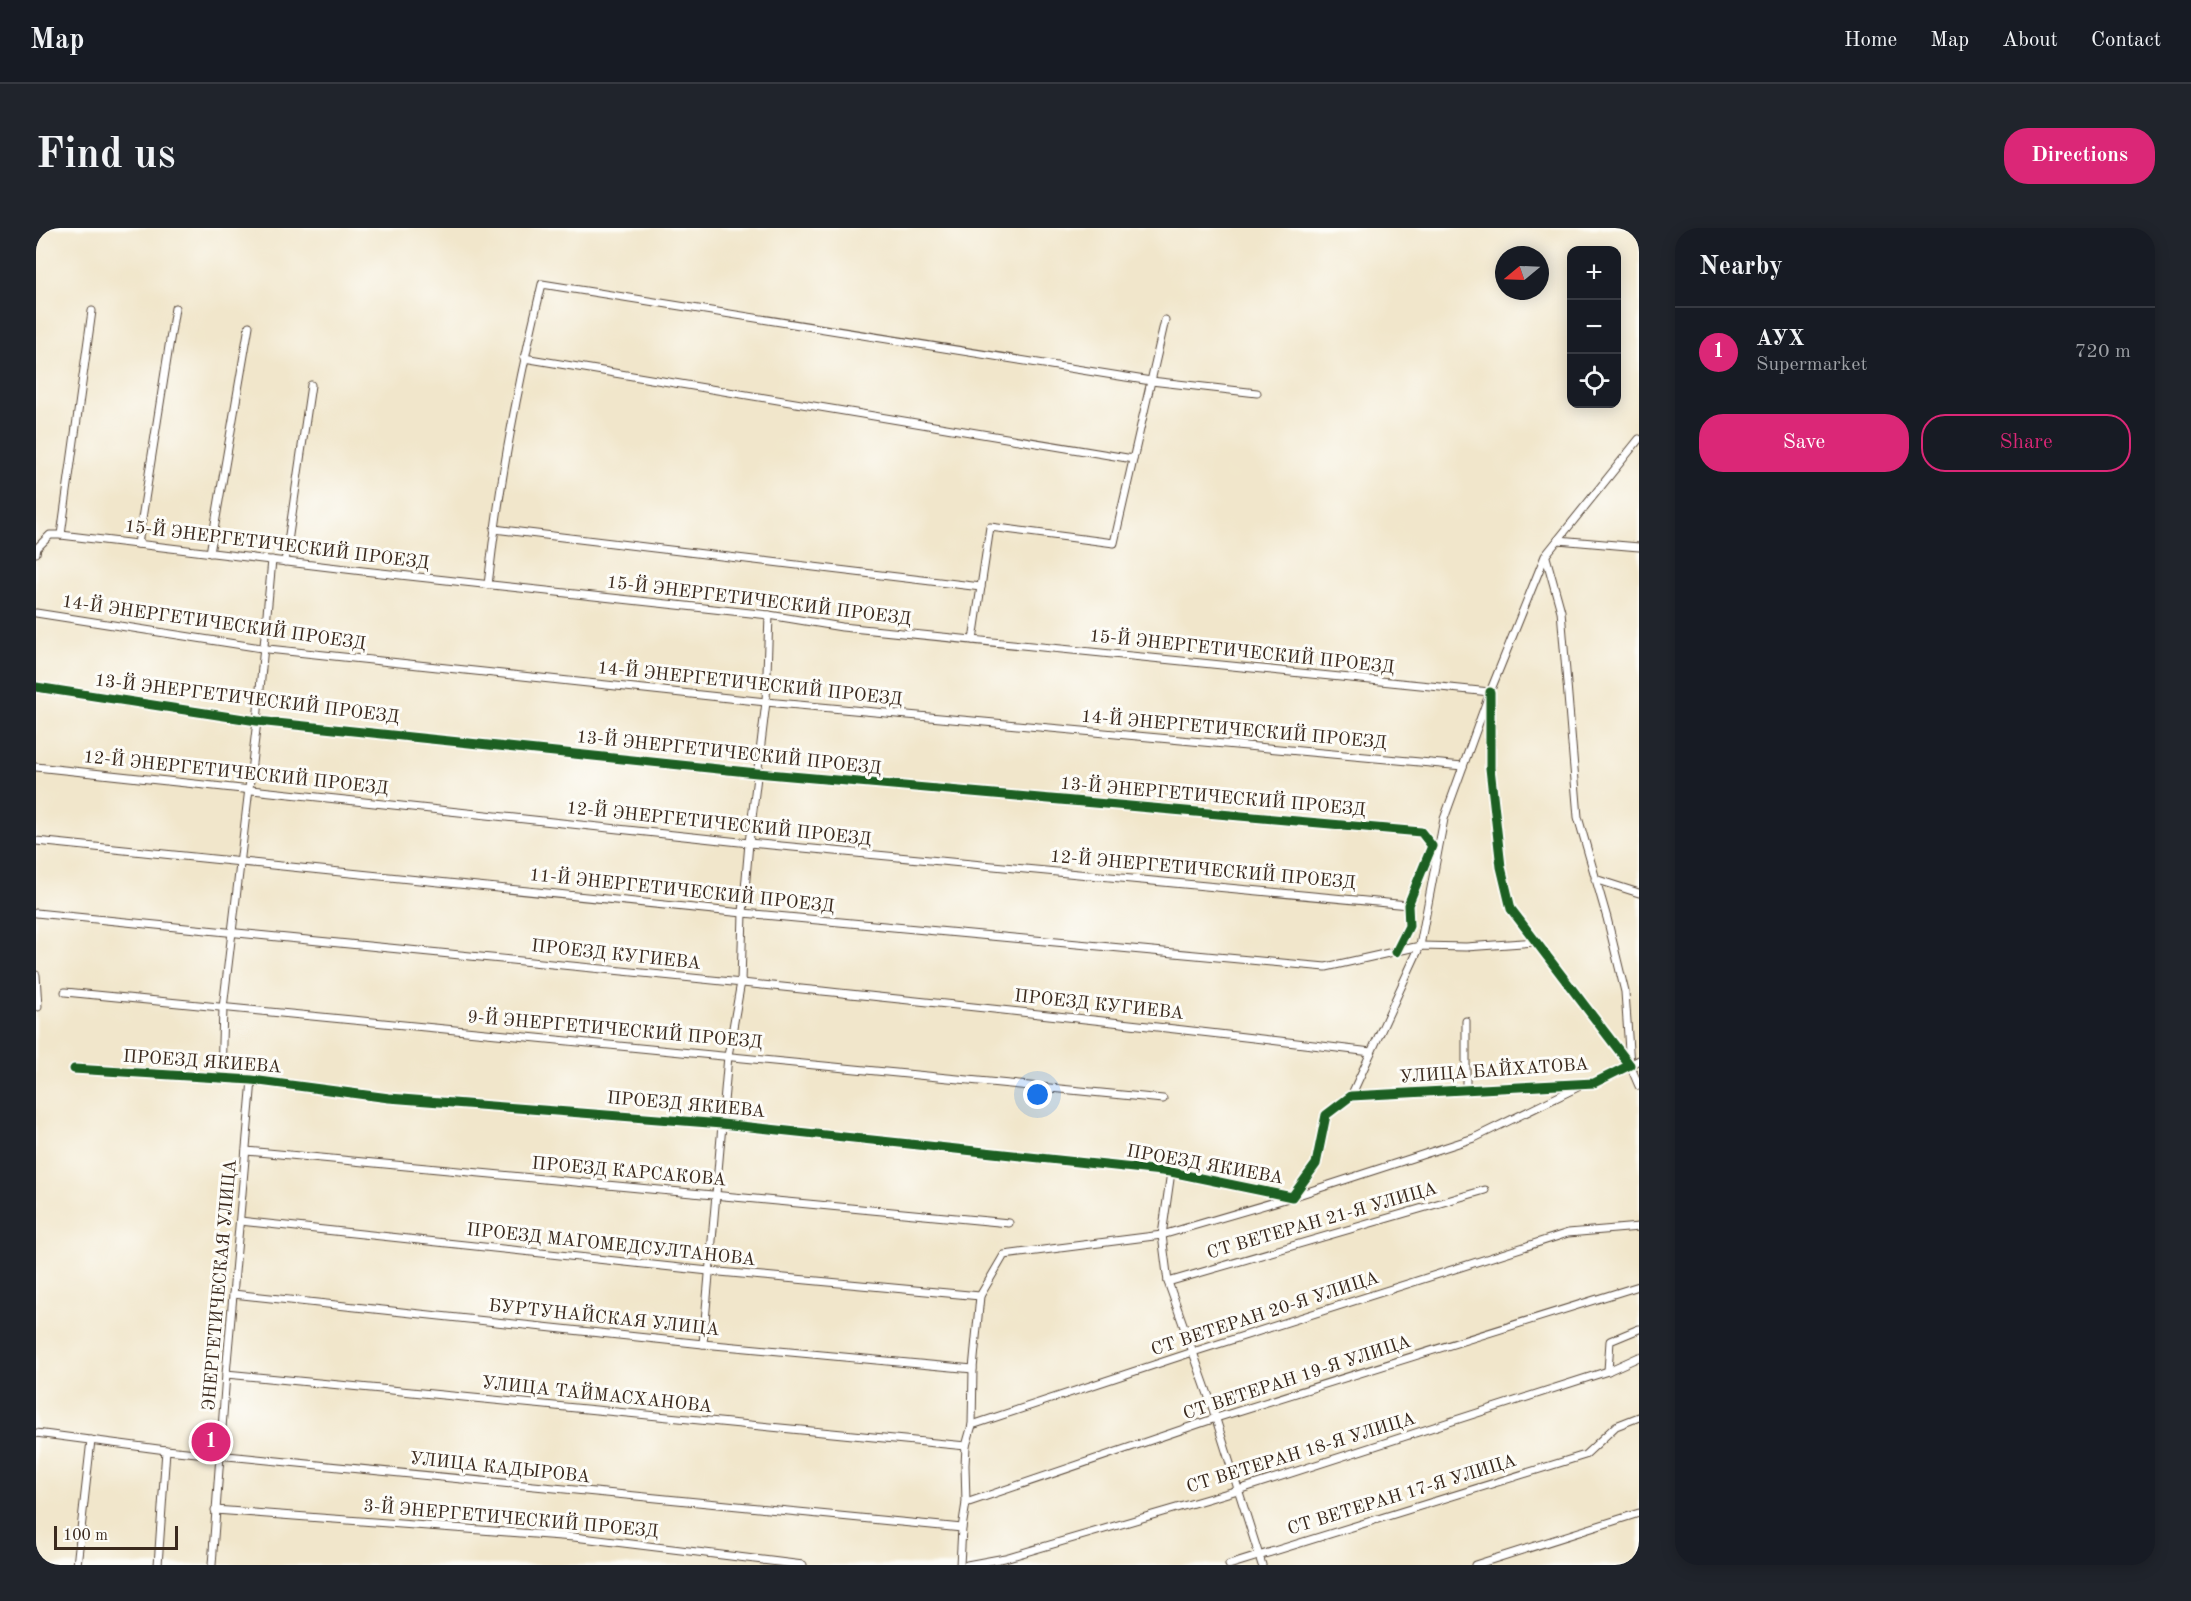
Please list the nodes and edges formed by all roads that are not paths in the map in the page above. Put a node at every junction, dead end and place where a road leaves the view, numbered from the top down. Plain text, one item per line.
1 (175, 308) dead end
2 (92, 311) dead end
3 (1165, 320) dead end
4 (249, 326) dead end
5 (524, 358) junction
6 (1151, 381) junction
7 (311, 384) dead end
8 (1257, 393) dead end
9 (1639, 439) edge
10 (1133, 459) junction
11 (494, 529) junction
12 (60, 535) junction
13 (1558, 540) junction
14 (138, 544) junction
15 (1639, 547) edge
16 (36, 553) edge
17 (210, 553) junction
18 (1545, 556) junction
19 (272, 560) junction
20 (285, 562) junction
21 (488, 585) junction
22 (981, 587) junction
23 (36, 613) edge
24 (769, 615) junction
25 (974, 640) junction
26 (263, 649) junction
27 (36, 687) edge
28 (1490, 692) junction
29 (766, 702) junction
30 (257, 721) junction
31 (1463, 766) junction
32 (36, 767) edge
33 (757, 773) junction
34 (248, 790) junction
35 (1444, 819) junction
36 (36, 841) edge
37 (750, 843) junction
38 (1432, 846) junction
39 (241, 862) junction
40 (1595, 879) junction
41 (1639, 893) edge
42 (1404, 904) junction
43 (36, 912) edge
44 (743, 913) junction
45 (233, 933) junction
46 (1535, 942) junction
47 (1420, 946) junction
48 (1396, 952) junction
49 (36, 975) edge
50 (741, 982) junction
51 (65, 992) dead end
52 (38, 1008) dead end
53 (223, 1008) junction
54 (1466, 1020) dead end
55 (1371, 1052) junction
56 (728, 1056) junction
57 (1639, 1060) edge
58 (1630, 1065) junction
59 (74, 1069) dead end
60 (221, 1078) junction
61 (252, 1080) junction
62 (1587, 1083) junction
63 (1639, 1086) edge
64 (1467, 1090) junction
65 (1351, 1096) junction
66 (1162, 1099) dead end
67 (722, 1124) junction
68 (246, 1150) junction
69 (1171, 1172) junction
70 (1485, 1190) dead end
71 (716, 1195) junction
72 (1292, 1197) junction
73 (240, 1221) junction
74 (1009, 1223) dead end
75 (1639, 1227) edge
76 (1162, 1235) junction
77 (709, 1271) junction
78 (1168, 1282) junction
79 (1639, 1286) edge
80 (233, 1294) junction
81 (980, 1296) junction
82 (1639, 1329) edge
83 (703, 1344) junction
84 (1193, 1352) junction
85 (1639, 1357) edge
86 (973, 1369) junction
87 (1608, 1371) junction
88 (226, 1374) junction
89 (1639, 1417) edge
90 (1216, 1418) junction
91 (972, 1425) junction
92 (36, 1432) edge
93 (91, 1440) junction
94 (966, 1446) junction
95 (166, 1449) junction
96 (222, 1455) junction
97 (1238, 1490) junction
98 (966, 1503) junction
99 (215, 1510) junction
100 (1639, 1513) edge
101 (962, 1528) junction
102 (1259, 1555) junction
103 (77, 1565) edge
104 (158, 1565) edge
105 (212, 1565) edge
106 (803, 1565) edge
107 (960, 1565) edge
108 (967, 1565) edge
109 (1229, 1565) edge
110 (1262, 1565) edge
111 (1475, 1565) edge

1 - 14 street
2 - 12 street
3 - 6 street
4 - 17 street
5 - 6 street
5 - 10 street
5 - 11 street
6 - 8 street
6 - 10 street
7 - 20 street
9 - 13 street
10 - 22 street
11 - 21 street
11 - 22 street
12 - 14 street, 15-Й ЭНЕРГЕТИЧЕСКИЙ ПРОЕЗД
12 - 16 street
13 - 15 street
13 - 18 street
14 - 17 street, 15-Й ЭНЕРГЕТИЧЕСКИЙ ПРОЕЗД
17 - 19 street, 15-Й ЭНЕРГЕТИЧЕСКИЙ ПРОЕЗД
18 - 28 street
18 - 40 street
19 - 20 street, 15-Й ЭНЕРГЕТИЧЕСКИЙ ПРОЕЗД
19 - 26 street
20 - 21 street, 15-Й ЭНЕРГЕТИЧЕСКИЙ ПРОЕЗД
21 - 24 street, 15-Й ЭНЕРГЕТИЧЕСКИЙ ПРОЕЗД
22 - 25 street
23 - 26 street, 14-Й ЭНЕРГЕТИЧЕСКИЙ ПРОЕЗД
24 - 25 street, 15-Й ЭНЕРГЕТИЧЕСКИЙ ПРОЕЗД
24 - 29 street
25 - 28 street, 15-Й ЭНЕРГЕТИЧЕСКИЙ ПРОЕЗД
26 - 29 street, 14-Й ЭНЕРГЕТИЧЕСКИЙ ПРОЕЗД
26 - 30 street
27 - 30 street, 13-Й ЭНЕРГЕТИЧЕСКИЙ ПРОЕЗД
28 - 31 street
28 - 46 street, УЛИЦА БАЙХАТОВА
29 - 31 street, 14-Й ЭНЕРГЕТИЧЕСКИЙ ПРОЕЗД
29 - 33 street
30 - 33 street, 13-Й ЭНЕРГЕТИЧЕСКИЙ ПРОЕЗД
30 - 34 street
31 - 35 street
32 - 34 street, 12-Й ЭНЕРГЕТИЧЕСКИЙ ПРОЕЗД
33 - 37 street
33 - 38 street, 13-Й ЭНЕРГЕТИЧЕСКИЙ ПРОЕЗД
34 - 37 street, 12-Й ЭНЕРГЕТИЧЕСКИЙ ПРОЕЗД
34 - 39 street
35 - 38 street
35 - 47 street
36 - 39 street, 11-Й ЭНЕРГЕТИЧЕСКИЙ ПРОЕЗД
37 - 42 street, 12-Й ЭНЕРГЕТИЧЕСКИЙ ПРОЕЗД
37 - 44 street
38 - 42 street
39 - 44 street, 11-Й ЭНЕРГЕТИЧЕСКИЙ ПРОЕЗД
39 - 45 street
40 - 41 street
40 - 58 street
42 - 48 street
43 - 45 street, ПРОЕЗД КУГИЕВА
44 - 48 street, 11-Й ЭНЕРГЕТИЧЕСКИЙ ПРОЕЗД
44 - 50 street
45 - 50 street, ПРОЕЗД КУГИЕВА
45 - 53 street
46 - 47 street, 11-Й ЭНЕРГЕТИЧЕСКИЙ ПРОЕЗД
46 - 58 street, УЛИЦА БАЙХАТОВА
47 - 48 street, 11-Й ЭНЕРГЕТИЧЕСКИЙ ПРОЕЗД
47 - 55 street
49 - 52 street
50 - 55 street, ПРОЕЗД КУГИЕВА
50 - 56 street
51 - 53 street, 9-Й ЭНЕРГЕТИЧЕСКИЙ ПРОЕЗД
53 - 56 street, 9-Й ЭНЕРГЕТИЧЕСКИЙ ПРОЕЗД
53 - 60 street
54 - 64 street
55 - 65 street
56 - 66 street, 9-Й ЭНЕРГЕТИЧЕСКИЙ ПРОЕЗД
56 - 67 street
57 - 58 street
58 - 62 street, УЛИЦА БАЙХАТОВА
58 - 63 street
59 - 60 street, ПРОЕЗД ЯКИЕВА
60 - 61 street, ПРОЕЗД ЯКИЕВА
61 - 67 street, ПРОЕЗД ЯКИЕВА
61 - 68 street, ЭНЕРГЕТИЧЕСКАЯ УЛИЦА
62 - 64 street, УЛИЦА БАЙХАТОВА
62 - 72 street
64 - 65 street, УЛИЦА БАЙХАТОВА
65 - 72 street
67 - 69 street, ПРОЕЗД ЯКИЕВА
67 - 71 street
68 - 71 street, ПРОЕЗД КАРСАКОВА
68 - 73 street, ЭНЕРГЕТИЧЕСКАЯ УЛИЦА
69 - 72 street, ПРОЕЗД ЯКИЕВА
69 - 76 street
70 - 78 street, СТ ВЕТЕРАН 21-Я УЛИЦА
71 - 74 street, ПРОЕЗД КАРСАКОВА
71 - 77 street
72 - 76 street
73 - 77 street, ПРОЕЗД МАГОМЕДСУЛТАНОВА
73 - 80 street, ЭНЕРГЕТИЧЕСКАЯ УЛИЦА
75 - 84 street, СТ ВЕТЕРАН 20-Я УЛИЦА
76 - 78 street
76 - 81 street
77 - 81 street, ПРОЕЗД МАГОМЕДСУЛТАНОВА
77 - 83 street
78 - 84 street
79 - 90 street, СТ ВЕТЕРАН 19-Я УЛИЦА
80 - 83 street, БУРТУНАЙСКАЯ УЛИЦА
80 - 88 street, ЭНЕРГЕТИЧЕСКАЯ УЛИЦА
81 - 86 street
82 - 87 street
83 - 86 street, БУРТУНАЙСКАЯ УЛИЦА
84 - 90 street
84 - 91 street, СТ ВЕТЕРАН 20-Я УЛИЦА
85 - 87 street, СТ ВЕТЕРАН 18-Я УЛИЦА
86 - 91 street
87 - 97 street, СТ ВЕТЕРАН 18-Я УЛИЦА
88 - 94 street, УЛИЦА ТАЙМАСХАНОВА
88 - 96 street, ЭНЕРГЕТИЧЕСКАЯ УЛИЦА
89 - 102 street, СТ ВЕТЕРАН 17-Я УЛИЦА
90 - 97 street
90 - 98 street, СТ ВЕТЕРАН 19-Я УЛИЦА
91 - 94 street
92 - 93 street, УЛИЦА КАДЫРОВА
93 - 95 street, УЛИЦА КАДЫРОВА
93 - 103 street
94 - 98 street
95 - 96 street, УЛИЦА КАДЫРОВА
95 - 104 street
96 - 99 street, ЭНЕРГЕТИЧЕСКАЯ УЛИЦА
96 - 101 street, УЛИЦА КАДЫРОВА
97 - 102 street
97 - 108 street, СТ ВЕТЕРАН 18-Я УЛИЦА
98 - 101 street
99 - 105 street, ЭНЕРГЕТИЧЕСКАЯ УЛИЦА
99 - 106 street, 3-Й ЭНЕРГЕТИЧЕСКИЙ ПРОЕЗД
100 - 111 street
101 - 107 street
102 - 109 street, СТ ВЕТЕРАН 17-Я УЛИЦА
102 - 110 street

